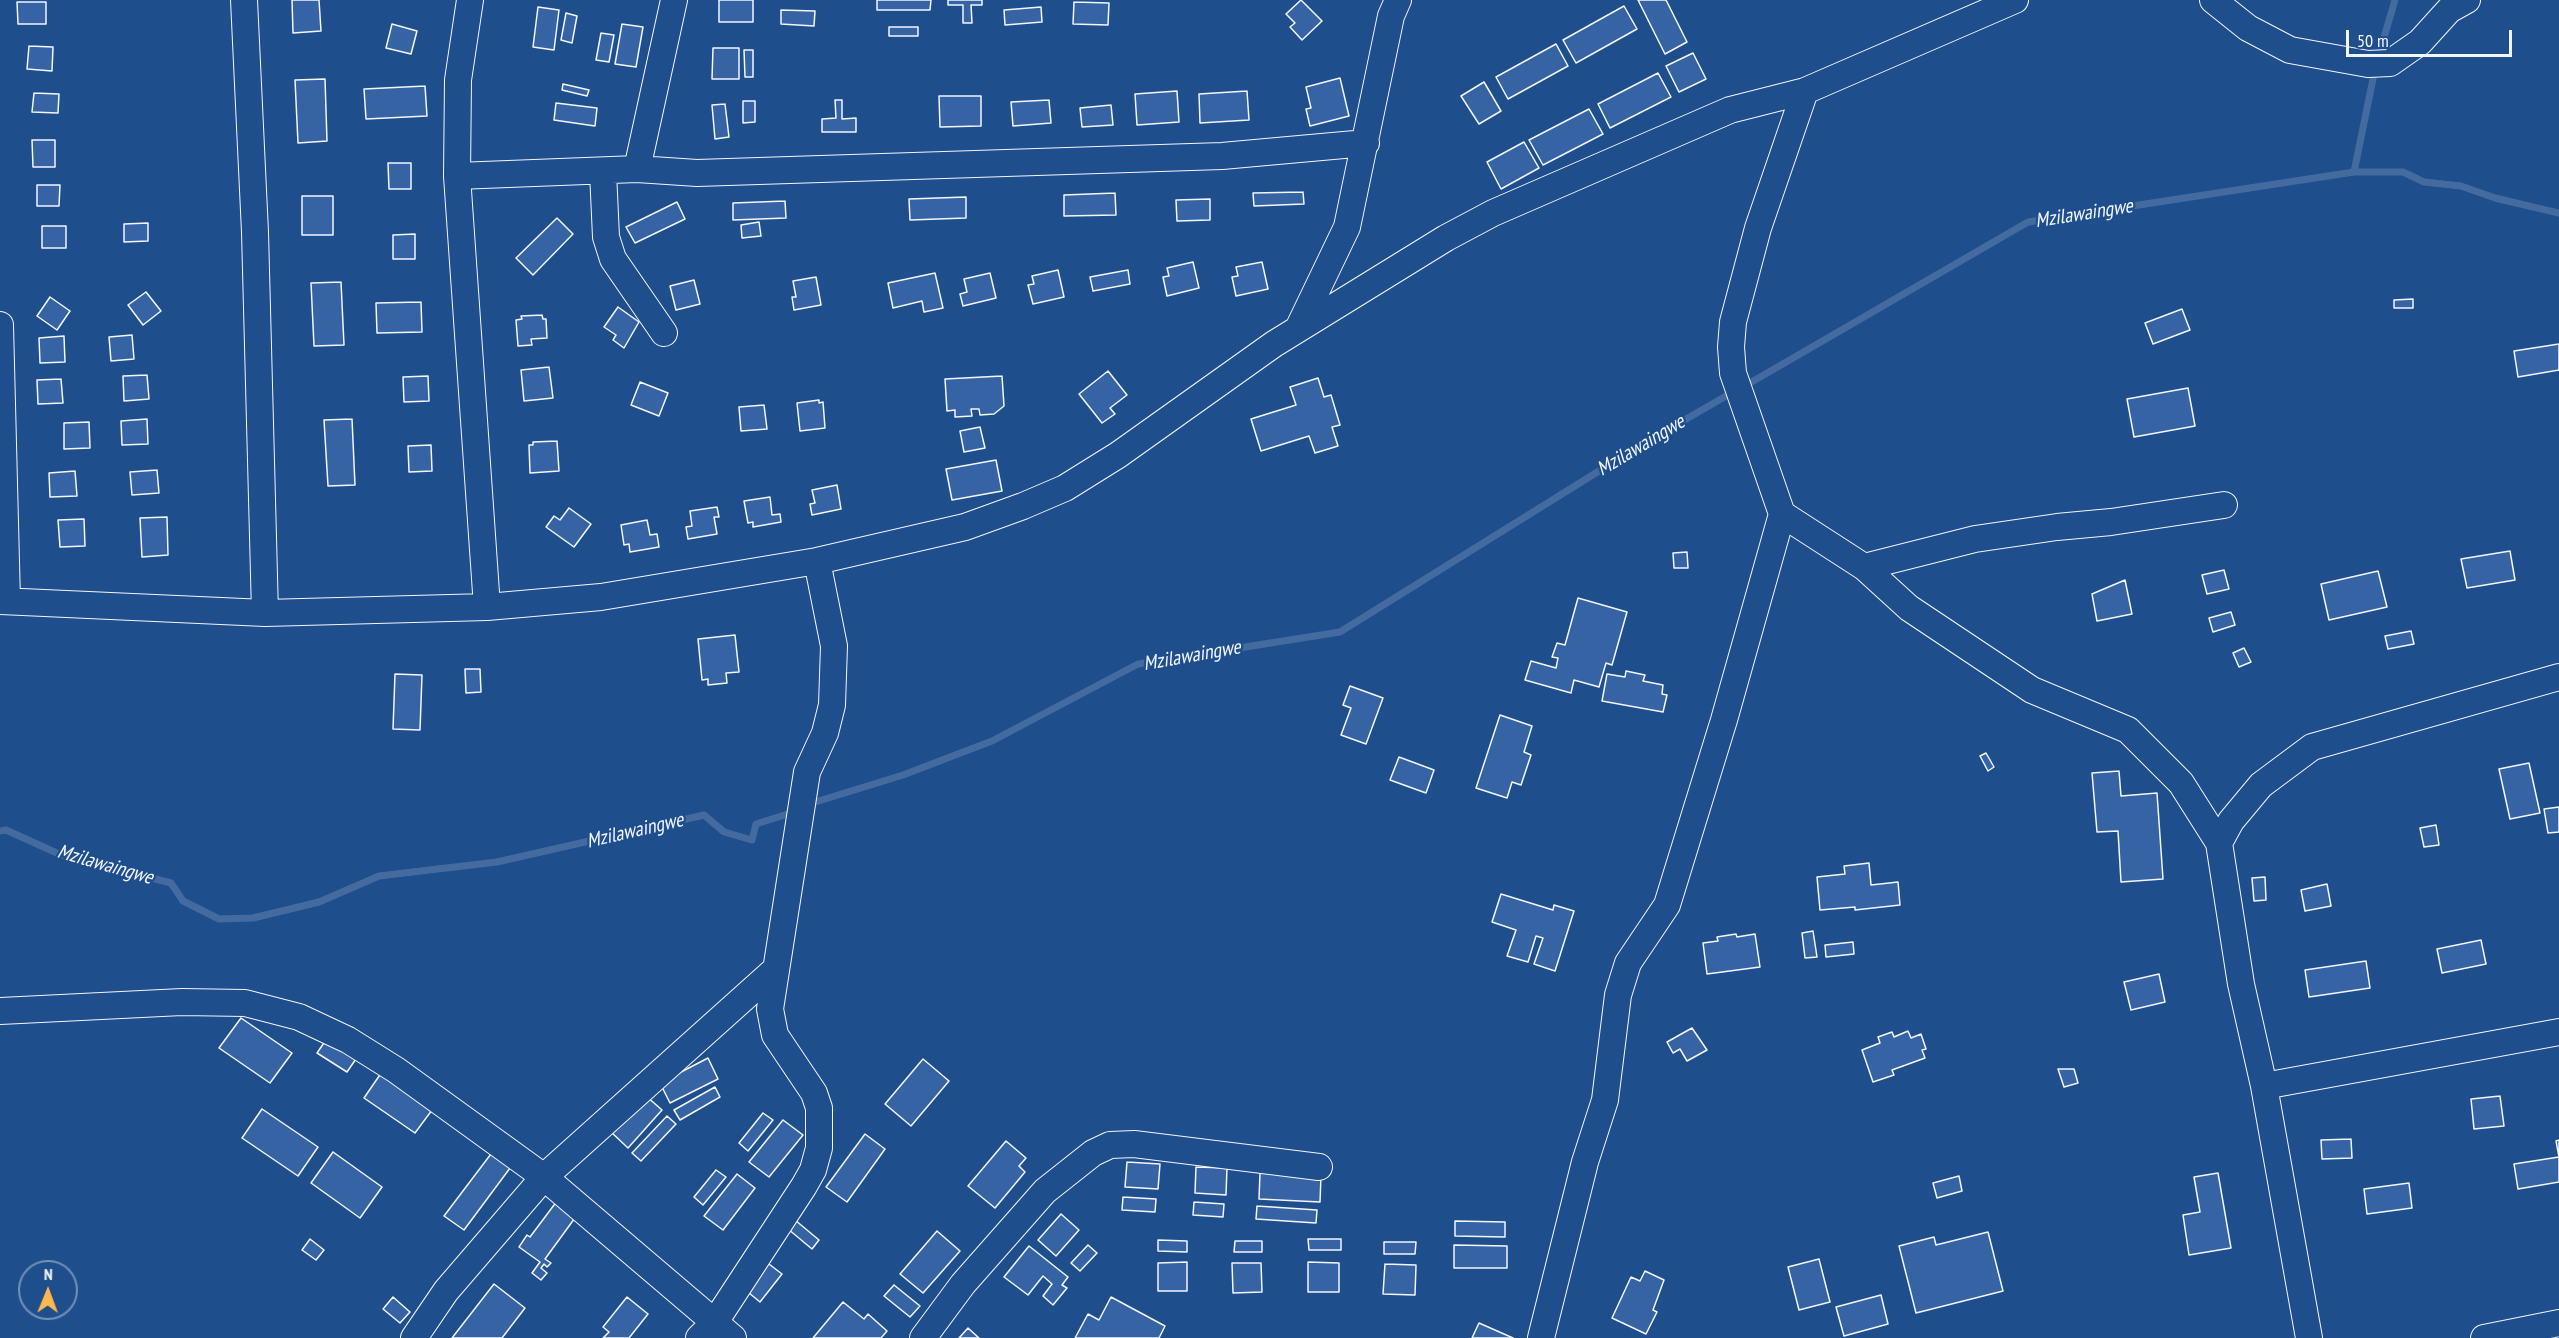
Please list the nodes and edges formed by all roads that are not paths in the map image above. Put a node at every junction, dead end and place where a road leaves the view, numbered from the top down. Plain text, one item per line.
1 (244, 0) edge
2 (470, 0) edge
3 (674, 0) edge
4 (2015, 0) edge
5 (2213, 0) edge
6 (2467, 0) edge
7 (1391, 6) edge
8 (1805, 91) junction
9 (1366, 143) junction
10 (637, 169) junction
11 (603, 172) junction
12 (457, 176) junction
13 (0, 325) edge
14 (1298, 329) junction
15 (664, 333) dead end
16 (2224, 505) dead end
17 (1782, 514) junction
18 (817, 561) junction
19 (1864, 567) junction
20 (3, 601) edge
21 (487, 608) junction
22 (265, 613) junction
23 (2559, 677) edge
24 (2220, 843) junction
25 (776, 969) junction
26 (0, 1011) edge
27 (2559, 1032) edge
28 (2264, 1086) junction
29 (1319, 1167) dead end
30 (544, 1177) junction
31 (2559, 1323) edge
32 (716, 1333) edge
33 (414, 1338) edge
34 (923, 1338) edge
35 (1541, 1338) edge
36 (2308, 1338) edge
37 (2484, 1338) edge

1 - 22 street
2 - 12 street
3 - 10 street
4 - 8 street
5 - 6 street
7 - 9 street
8 - 14 street
8 - 17 street
9 - 10 street
9 - 14 street
10 - 11 street
11 - 12 street
11 - 15 street
12 - 21 street
13 - 20 street
14 - 18 street
16 - 19 street
17 - 19 street
17 - 35 street
18 - 21 street
18 - 25 street
19 - 24 street
20 - 22 street
21 - 22 street
23 - 24 street
24 - 28 street
25 - 30 street
25 - 32 street
26 - 30 street
27 - 28 street
28 - 36 street
29 - 34 street
30 - 32 street
30 - 33 street
31 - 37 street

